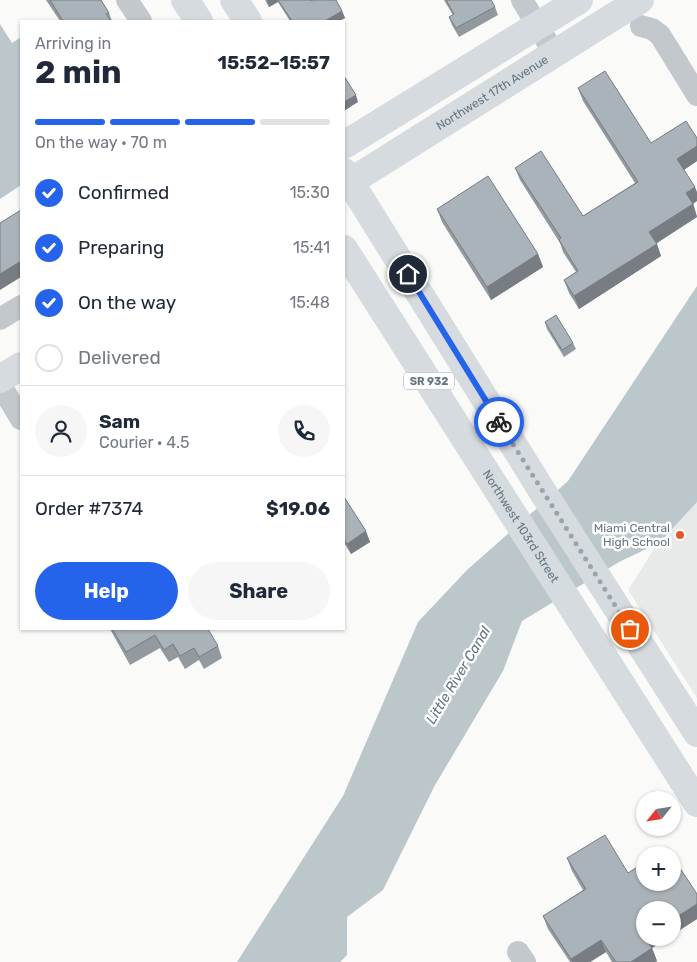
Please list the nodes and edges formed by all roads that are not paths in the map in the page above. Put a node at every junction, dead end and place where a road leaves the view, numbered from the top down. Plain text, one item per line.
1 (128, 0) edge
2 (185, 0) edge
3 (234, 0) edge
4 (522, 0) edge
5 (579, 0) edge
6 (638, 7) edge
7 (140, 20) edge
8 (198, 20) edge
9 (247, 20) edge
10 (538, 26) junction
11 (554, 53) junction
12 (697, 95) edge
13 (345, 144) edge
14 (346, 179) edge
15 (345, 251) edge
16 (20, 307) edge
17 (0, 319) edge
18 (20, 367) edge
19 (0, 379) edge
20 (0, 384) edge
21 (20, 417) edge
22 (689, 704) edge
23 (697, 733) edge
24 (697, 803) edge

1 - 7 street
2 - 8 main road
3 - 9 main road
4 - 10 street
5 - 10 main road
6 - 11 main road, Northwest 17th Avenue
6 - 12 street
10 - 11 street
10 - 13 main road
11 - 14 main road, Northwest 17th Avenue
14 - 22 main road, SR 932
15 - 24 main road, Northwest 103rd Street / SR 932
16 - 17 street
18 - 19 main road
20 - 21 street
22 - 23 main road, SR 932

